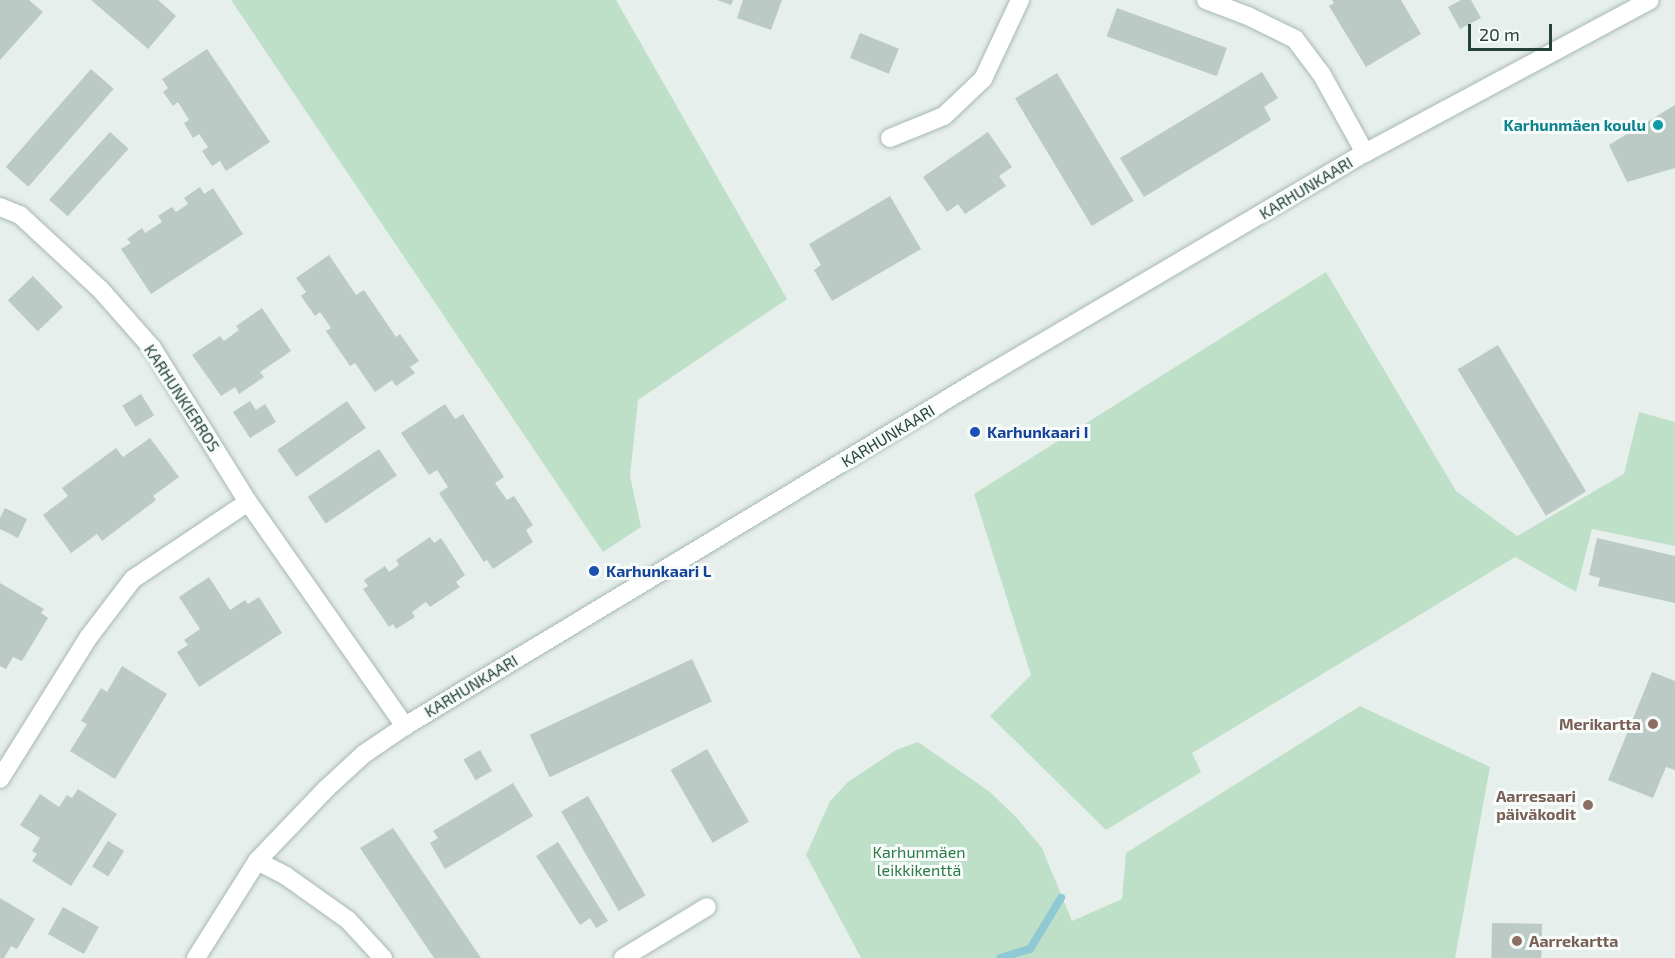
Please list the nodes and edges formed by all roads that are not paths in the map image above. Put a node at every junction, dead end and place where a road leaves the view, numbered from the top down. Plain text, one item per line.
1 (1020, 0) edge
2 (1206, 0) edge
3 (1650, 0) edge
4 (890, 138) dead end
5 (1365, 153) junction
6 (0, 207) edge
7 (249, 502) junction
8 (405, 726) junction
9 (0, 779) edge
10 (257, 861) junction
11 (707, 907) dead end
12 (196, 958) edge
13 (383, 958) edge
14 (623, 958) edge

1 - 4 street
2 - 5 street
3 - 5 street, KARHUNKAARI
5 - 8 street, KARHUNKAARI
6 - 7 street, KARHUNKIERROS
7 - 8 street, KARHUNKIERROS
7 - 9 street
8 - 10 street, KARHUNKAARI
10 - 12 street, KARHUNKAARI
10 - 13 street
11 - 14 street

